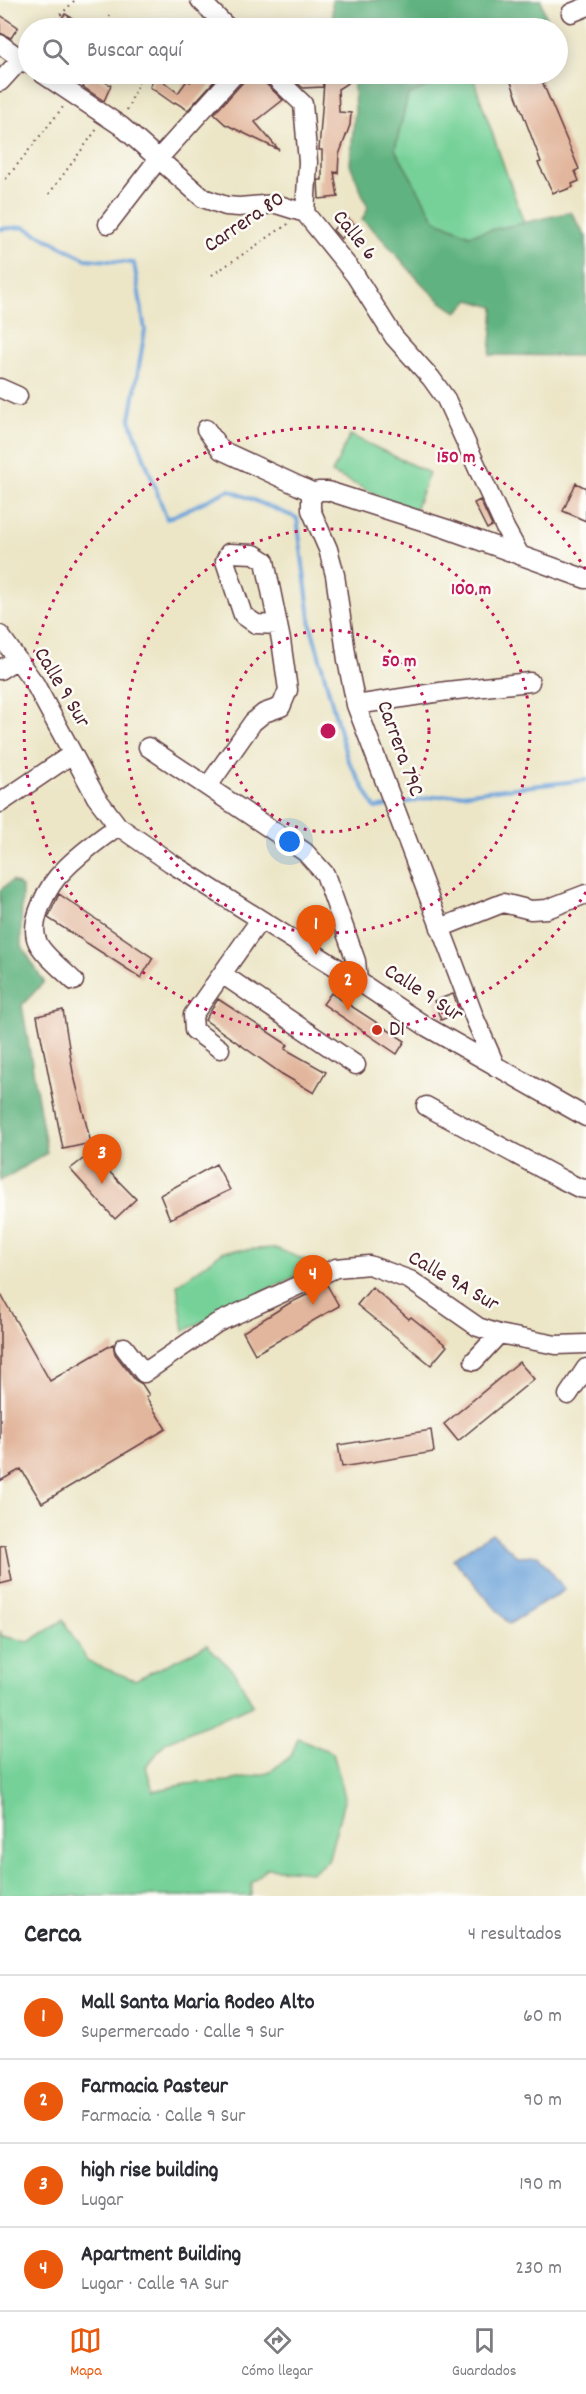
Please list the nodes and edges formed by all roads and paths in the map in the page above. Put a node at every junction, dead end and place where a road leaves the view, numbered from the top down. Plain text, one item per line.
1 (75, 0) edge
2 (207, 3) edge
3 (58, 18) edge
4 (220, 18) edge
5 (0, 44) edge
6 (18, 56) edge
7 (18, 67) edge
8 (0, 82) edge
9 (58, 84) edge
10 (136, 84) edge
11 (226, 84) edge
12 (282, 84) edge
13 (73, 94) junction
14 (114, 121) junction
15 (159, 158) junction
16 (6, 179) dead end
17 (49, 194) dead end
18 (305, 213) junction
19 (108, 224) dead end
20 (212, 275) dead end
21 (0, 388) edge
22 (18, 396) dead end
23 (206, 429) dead end
24 (316, 492) junction
25 (520, 555) junction
26 (586, 579) edge
27 (278, 625) dead end
28 (0, 635) edge
29 (17, 659) junction
30 (0, 670) edge
31 (530, 682) dead end
32 (356, 705) junction
33 (148, 747) dead end
34 (72, 754) junction
35 (208, 786) junction
36 (0, 803) edge
37 (118, 826) junction
38 (586, 894) edge
39 (260, 920) junction
40 (441, 928) junction
41 (222, 974) junction
42 (74, 981) dead end
43 (358, 981) junction
44 (475, 1019) junction
45 (453, 1042) junction
46 (220, 1049) dead end
47 (356, 1065) dead end
48 (496, 1067) junction
49 (426, 1106) dead end
50 (586, 1117) edge
51 (586, 1189) edge
52 (499, 1334) junction
53 (586, 1344) edge
54 (124, 1347) dead end
55 (474, 1361) dead end
56 (586, 1368) edge
57 (568, 1395) dead end

1 - 3 path
2 - 4 street
5 - 6 street
7 - 8 street
9 - 13 street, Calle 6
10 - 14 path
11 - 15 street
12 - 18 street, Carrera 80
13 - 14 street, Calle 6
13 - 16 path
14 - 15 street, Calle 6
14 - 17 path
15 - 18 street, Calle 6
15 - 19 street
18 - 20 path, Carrera 80
18 - 25 street, Calle 6
21 - 22 street
23 - 24 street
24 - 25 street
24 - 32 street, Carrera 79C
25 - 26 street
27 - 35 street
28 - 29 street, Calle 9 Sur
29 - 30 street
29 - 34 street, Calle 9 Sur
31 - 32 street
32 - 40 street, Carrera 79C
33 - 35 street
34 - 36 street
34 - 37 street, Calle 9 Sur
35 - 43 street
37 - 39 street, Calle 9 Sur
37 - 42 street
38 - 40 street
39 - 41 street
39 - 43 street, Calle 9 Sur
40 - 44 street, Carrera 79C
41 - 46 street
41 - 47 street
43 - 45 street, Calle 9 Sur
44 - 45 street
44 - 48 street, Carrera 79C
45 - 48 street, Calle 9 Sur
48 - 50 street, Calle 9 Sur
49 - 51 street
52 - 53 street, Calle 9A Sur
52 - 54 street, Calle 9A Sur
52 - 55 street
56 - 57 street

